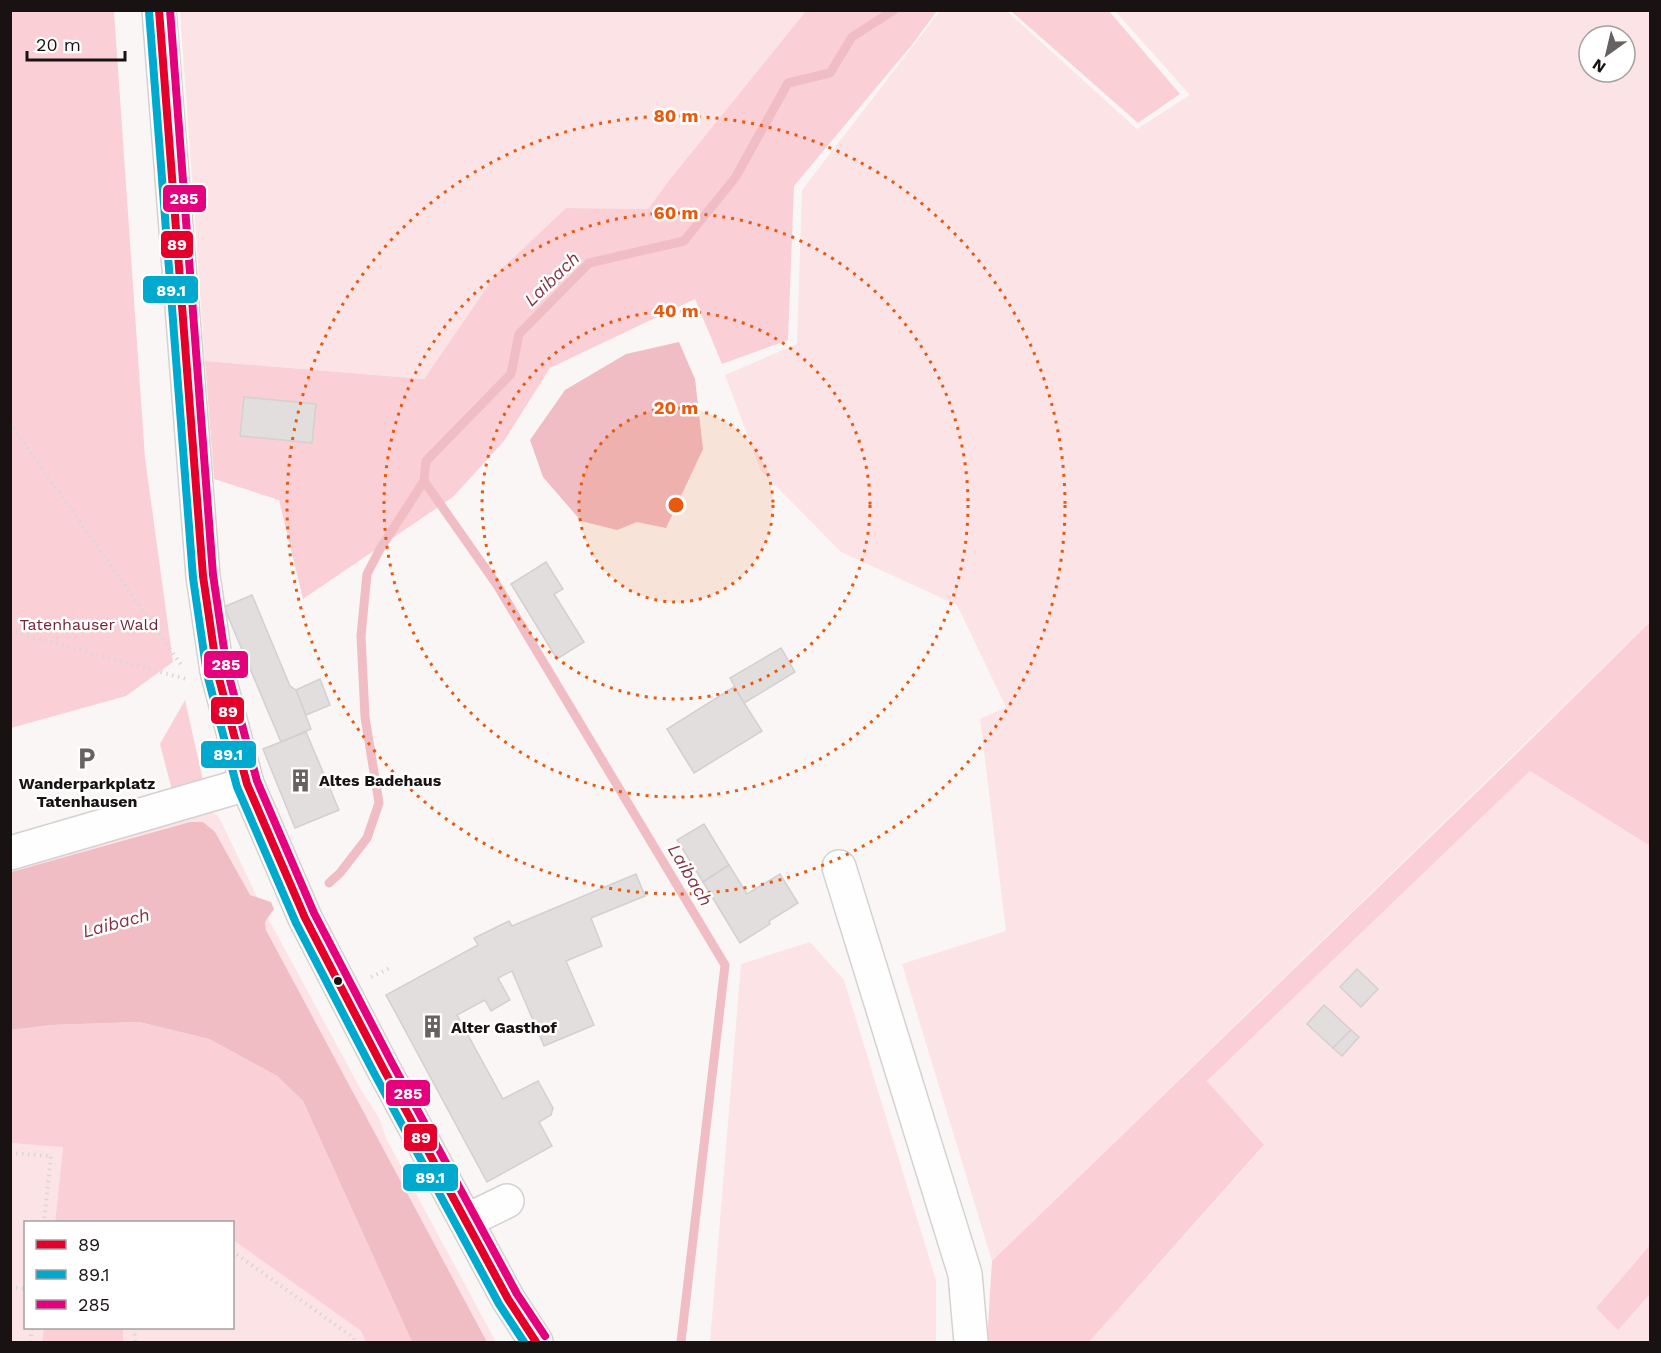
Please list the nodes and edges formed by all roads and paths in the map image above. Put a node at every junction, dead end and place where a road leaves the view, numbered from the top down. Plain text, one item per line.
1 (159, 10) edge
2 (10, 423) edge
3 (10, 631) edge
4 (247, 784) junction
5 (10, 853) edge
6 (839, 867) dead end
7 (10, 1153) edge
8 (507, 1201) dead end
9 (44, 1221) edge
10 (466, 1221) junction
11 (234, 1252) edge
12 (355, 1342) edge
13 (536, 1342) edge
14 (971, 1342) edge

1 - 4 main road
2 - 3 path
4 - 5 main road
4 - 10 main road
6 - 14 main road
7 - 9 path
8 - 10 main road
10 - 13 main road
11 - 12 path

